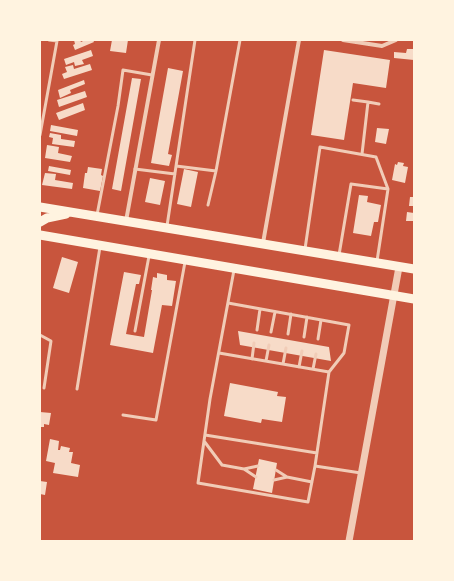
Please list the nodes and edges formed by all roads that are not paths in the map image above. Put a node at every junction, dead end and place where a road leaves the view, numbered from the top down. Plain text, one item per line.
1 (49, 40) edge
2 (158, 40) edge
3 (195, 40) edge
4 (240, 40) edge
5 (299, 40) edge
6 (343, 40) edge
7 (396, 40) edge
8 (350, 41) edge
9 (152, 75) junction
10 (353, 100) dead end
11 (368, 102) junction
12 (379, 104) dead end
13 (40, 135) edge
14 (362, 154) junction
15 (176, 166) junction
16 (135, 169) junction
17 (216, 171) junction
18 (174, 174) junction
19 (388, 189) junction
20 (208, 205) dead end
21 (40, 207) edge
22 (72, 212) junction
23 (97, 216) junction
24 (126, 221) junction
25 (40, 222) edge
26 (166, 228) junction
27 (40, 235) edge
28 (263, 244) junction
29 (101, 246) junction
30 (305, 251) junction
31 (150, 254) junction
32 (338, 256) junction
33 (185, 260) junction
34 (377, 263) junction
35 (399, 266) junction
36 (235, 268) junction
37 (414, 269) edge
38 (394, 296) junction
39 (414, 299) edge
40 (228, 303) junction
41 (260, 309) junction
42 (275, 312) junction
43 (291, 314) junction
44 (307, 317) junction
45 (322, 320) junction
46 (257, 330) dead end
47 (135, 331) dead end
48 (271, 332) dead end
49 (288, 334) dead end
50 (40, 335) edge
51 (304, 337) dead end
52 (318, 339) dead end
53 (254, 343) dead end
54 (269, 345) dead end
55 (286, 348) dead end
56 (302, 351) dead end
57 (219, 353) junction
58 (316, 354) dead end
59 (252, 359) junction
60 (266, 361) junction
61 (283, 364) junction
62 (299, 367) junction
63 (313, 369) junction
64 (329, 372) junction
65 (44, 388) dead end
66 (77, 389) dead end
67 (123, 414) dead end
68 (205, 436) junction
69 (204, 440) junction
70 (317, 453) junction
71 (258, 466) dead end
72 (315, 466) junction
73 (244, 469) junction
74 (276, 470) dead end
75 (361, 473) junction
76 (256, 477) dead end
77 (287, 477) junction
78 (274, 480) dead end
79 (312, 482) junction
80 (349, 541) edge

1 - 13 lane
2 - 9 street
3 - 15 lane
4 - 17 lane
5 - 28 street
6 - 8 street
7 - 8 street
9 - 16 street
9 - 23 lane
10 - 11 lane
11 - 12 lane
11 - 14 lane
14 - 19 lane
14 - 30 lane
15 - 17 lane
15 - 18 lane
16 - 18 lane
16 - 24 street
17 - 20 lane
18 - 26 lane
19 - 32 lane
19 - 34 lane
21 - 22 main road
22 - 23 main road
22 - 25 main road
23 - 24 main road
24 - 26 main road
26 - 28 main road
27 - 29 main road
28 - 30 main road
29 - 31 main road
29 - 66 lane
30 - 32 main road
31 - 33 main road
31 - 47 lane
32 - 34 main road
33 - 36 main road
33 - 67 lane
34 - 35 main road
35 - 37 main road
35 - 38 street
36 - 38 main road
36 - 40 lane
38 - 39 main road
38 - 75 street
40 - 41 lane
40 - 57 lane
41 - 42 lane
41 - 46 lane
42 - 43 lane
42 - 48 lane
43 - 44 lane
43 - 49 lane
44 - 45 lane
44 - 51 lane
45 - 52 lane
45 - 64 lane
50 - 65 lane
53 - 59 lane
54 - 60 lane
55 - 61 lane
56 - 62 lane
57 - 59 lane
57 - 68 lane
58 - 63 lane
59 - 60 lane
60 - 61 lane
61 - 62 lane
62 - 63 lane
63 - 64 lane
64 - 70 lane
68 - 69 lane
68 - 70 lane
69 - 73 lane
69 - 79 lane
70 - 72 lane
71 - 73 lane
72 - 75 lane
72 - 79 lane
73 - 76 lane
74 - 77 lane
75 - 80 street
77 - 78 lane
77 - 79 lane

